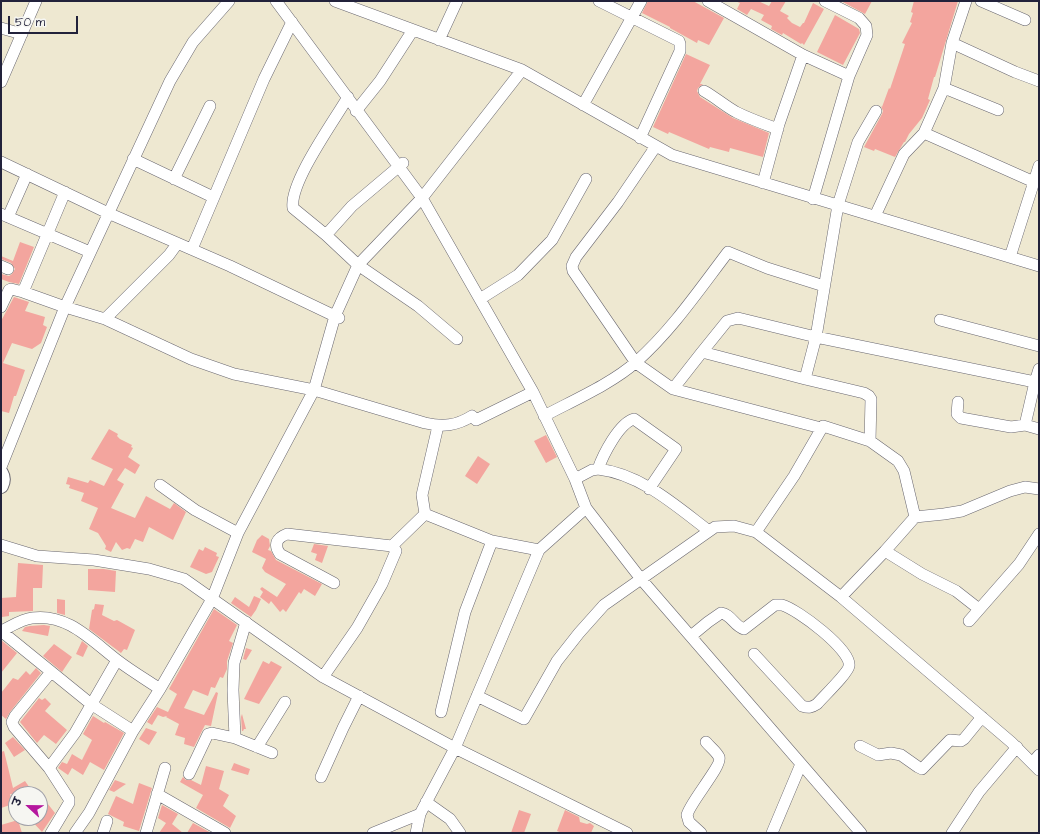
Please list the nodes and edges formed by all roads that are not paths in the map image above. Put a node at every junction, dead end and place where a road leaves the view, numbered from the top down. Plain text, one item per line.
1 (36, 1) edge
2 (229, 1) edge
3 (276, 1) edge
4 (335, 1) edge
5 (457, 1) edge
6 (599, 1) edge
7 (641, 1) edge
8 (708, 1) edge
9 (824, 1) edge
10 (966, 1) edge
11 (981, 1) edge
12 (632, 18) junction
13 (1025, 20) dead end
14 (292, 22) junction
15 (1, 28) edge
16 (413, 30) junction
17 (22, 34) junction
18 (439, 40) junction
19 (952, 43) junction
20 (803, 54) junction
21 (522, 70) junction
22 (849, 76) junction
23 (1039, 81) edge
24 (1, 82) edge
25 (944, 88) junction
26 (704, 91) dead end
27 (348, 97) junction
28 (584, 105) junction
29 (210, 106) dead end
30 (356, 110) junction
31 (998, 110) dead end
32 (876, 111) dead end
33 (778, 129) junction
34 (924, 133) junction
35 (640, 138) junction
36 (656, 146) junction
37 (133, 159) junction
38 (1, 162) edge
39 (400, 164) junction
40 (1039, 166) edge
41 (27, 174) junction
42 (174, 179) junction
43 (586, 179) dead end
44 (1034, 182) junction
45 (763, 183) junction
46 (65, 192) junction
47 (213, 197) junction
48 (422, 198) junction
49 (813, 198) junction
50 (838, 205) junction
51 (108, 213) junction
52 (5, 216) edge
53 (875, 216) junction
54 (47, 234) junction
55 (326, 235) junction
56 (177, 244) junction
57 (192, 249) junction
58 (90, 252) junction
59 (1010, 257) junction
60 (358, 265) junction
61 (1039, 266) edge
62 (824, 286) junction
63 (23, 292) junction
64 (480, 299) junction
65 (1, 307) edge
66 (65, 308) junction
67 (337, 317) junction
68 (105, 319) junction
69 (940, 320) dead end
70 (816, 337) junction
71 (457, 339) dead end
72 (1039, 346) edge
73 (702, 352) junction
74 (636, 363) junction
75 (1039, 369) edge
76 (805, 379) junction
77 (1035, 382) junction
78 (672, 389) junction
79 (314, 390) junction
80 (533, 392) junction
81 (1035, 398) edge
82 (958, 402) dead end
83 (544, 416) junction
84 (1025, 425) junction
85 (438, 426) junction
86 (821, 428) junction
87 (1039, 429) edge
88 (870, 442) junction
89 (1, 467) edge
90 (598, 469) junction
91 (1, 473) edge
92 (576, 479) junction
93 (160, 485) dead end
94 (1, 486) edge
95 (649, 489) junction
96 (1039, 489) edge
97 (586, 508) junction
98 (425, 514) junction
99 (915, 517) junction
100 (709, 531) junction
101 (756, 532) junction
102 (238, 533) junction
103 (1039, 534) edge
104 (492, 541) junction
105 (1, 545) edge
106 (392, 546) junction
107 (539, 550) junction
108 (885, 551) junction
109 (641, 579) junction
110 (334, 583) dead end
111 (841, 597) junction
112 (212, 598) junction
113 (979, 608) junction
114 (969, 621) dead end
115 (246, 622) junction
116 (1, 631) edge
117 (691, 636) junction
118 (754, 654) dead end
119 (117, 660) junction
120 (51, 672) junction
121 (323, 677) junction
122 (160, 689) junction
123 (359, 696) junction
124 (477, 696) junction
125 (285, 702) dead end
126 (91, 704) junction
127 (440, 712) dead end
128 (982, 717) junction
129 (133, 731) junction
130 (235, 738) junction
131 (706, 742) dead end
132 (860, 746) dead end
133 (1017, 747) junction
134 (257, 748) junction
135 (455, 748) junction
136 (272, 753) dead end
137 (1037, 763) edge
138 (802, 764) junction
139 (49, 768) junction
140 (165, 768) dead end
141 (188, 774) dead end
142 (321, 777) dead end
143 (157, 794) junction
144 (426, 802) junction
145 (420, 814) junction
146 (107, 821) dead end
147 (51, 833) edge
148 (75, 833) edge
149 (103, 833) edge
150 (146, 833) edge
151 (225, 833) edge
152 (373, 833) edge
153 (416, 833) edge
154 (460, 833) edge
155 (627, 833) edge
156 (700, 833) edge
157 (772, 833) edge
158 (861, 833) edge
159 (952, 833) edge

1 - 17 street
2 - 37 street
3 - 14 street
4 - 16 street
5 - 18 street
6 - 12 street
7 - 12 street
8 - 20 street
9 - 22 street
10 - 19 street
11 - 13 street
12 - 28 street
12 - 35 street
14 - 27 street
14 - 47 street
15 - 17 street
16 - 18 street
16 - 30 street
17 - 24 street
18 - 21 street
19 - 23 street
19 - 25 street
20 - 22 street
20 - 33 street
21 - 28 street
21 - 48 street
22 - 49 street
25 - 31 street
25 - 34 street
26 - 33 street
27 - 30 street
27 - 55 street
28 - 35 street
29 - 42 street
30 - 39 street
32 - 50 street
33 - 45 street
34 - 44 street
34 - 53 street
35 - 36 street
36 - 45 street
36 - 74 street
37 - 42 street
37 - 51 street
38 - 41 street
39 - 48 street
39 - 55 street
40 - 44 street
41 - 46 street
41 - 52 street
42 - 47 street
43 - 64 street
44 - 59 street
45 - 49 street
46 - 51 street
46 - 54 street
47 - 57 street
48 - 60 street
48 - 64 street
49 - 50 street
50 - 53 street
50 - 62 street
51 - 56 street
51 - 58 street
52 - 54 street
53 - 59 street
54 - 58 street
54 - 63 street
55 - 60 street
56 - 57 street
56 - 68 street
57 - 67 street
58 - 66 street
59 - 61 street
60 - 67 street
60 - 71 street
62 - 70 street
62 - 74 street
63 - 65 street
63 - 66 street
64 - 80 street
66 - 68 street
66 - 89 street
67 - 79 street
68 - 79 street
69 - 72 street
70 - 73 street
70 - 76 street
70 - 77 street
73 - 76 street
73 - 78 street
74 - 78 street
74 - 83 street
75 - 77 street
76 - 88 street
77 - 81 street
78 - 86 street
79 - 85 street
79 - 102 street
80 - 83 street
80 - 85 street
81 - 84 street
82 - 84 street
83 - 92 street
84 - 87 street
85 - 98 street
86 - 88 street
86 - 101 street
88 - 99 street
90 - 92 street
90 - 95 street
90 - 95 street
91 - 94 main road
92 - 97 street
93 - 102 street
95 - 100 street
96 - 99 street
97 - 107 street
97 - 109 street
98 - 104 street
98 - 106 street
99 - 108 street
100 - 101 street
100 - 109 street
101 - 111 street
102 - 112 street
103 - 113 street
104 - 107 street
104 - 127 street
105 - 112 street
106 - 110 street
106 - 121 street
107 - 124 street
108 - 111 street
108 - 113 street
109 - 117 street
109 - 124 street
111 - 128 street
112 - 115 street
112 - 122 street
113 - 114 street
115 - 121 street
115 - 130 street
116 - 119 street
116 - 120 street
117 - 118 street
117 - 138 street
119 - 122 street
119 - 126 street
120 - 126 street
120 - 139 street
121 - 123 street
122 - 129 street
123 - 135 street
123 - 142 street
124 - 135 street
125 - 134 street
126 - 129 street
126 - 139 street
128 - 132 street
128 - 133 street
129 - 148 street
130 - 134 street
130 - 141 street
131 - 156 street
133 - 137 street
133 - 159 street
134 - 136 street
135 - 144 street
135 - 155 street
138 - 157 street
138 - 158 street
139 - 147 street
140 - 143 street
143 - 150 street
143 - 151 street
144 - 145 street
144 - 154 street
145 - 152 street
145 - 153 street
146 - 149 street

